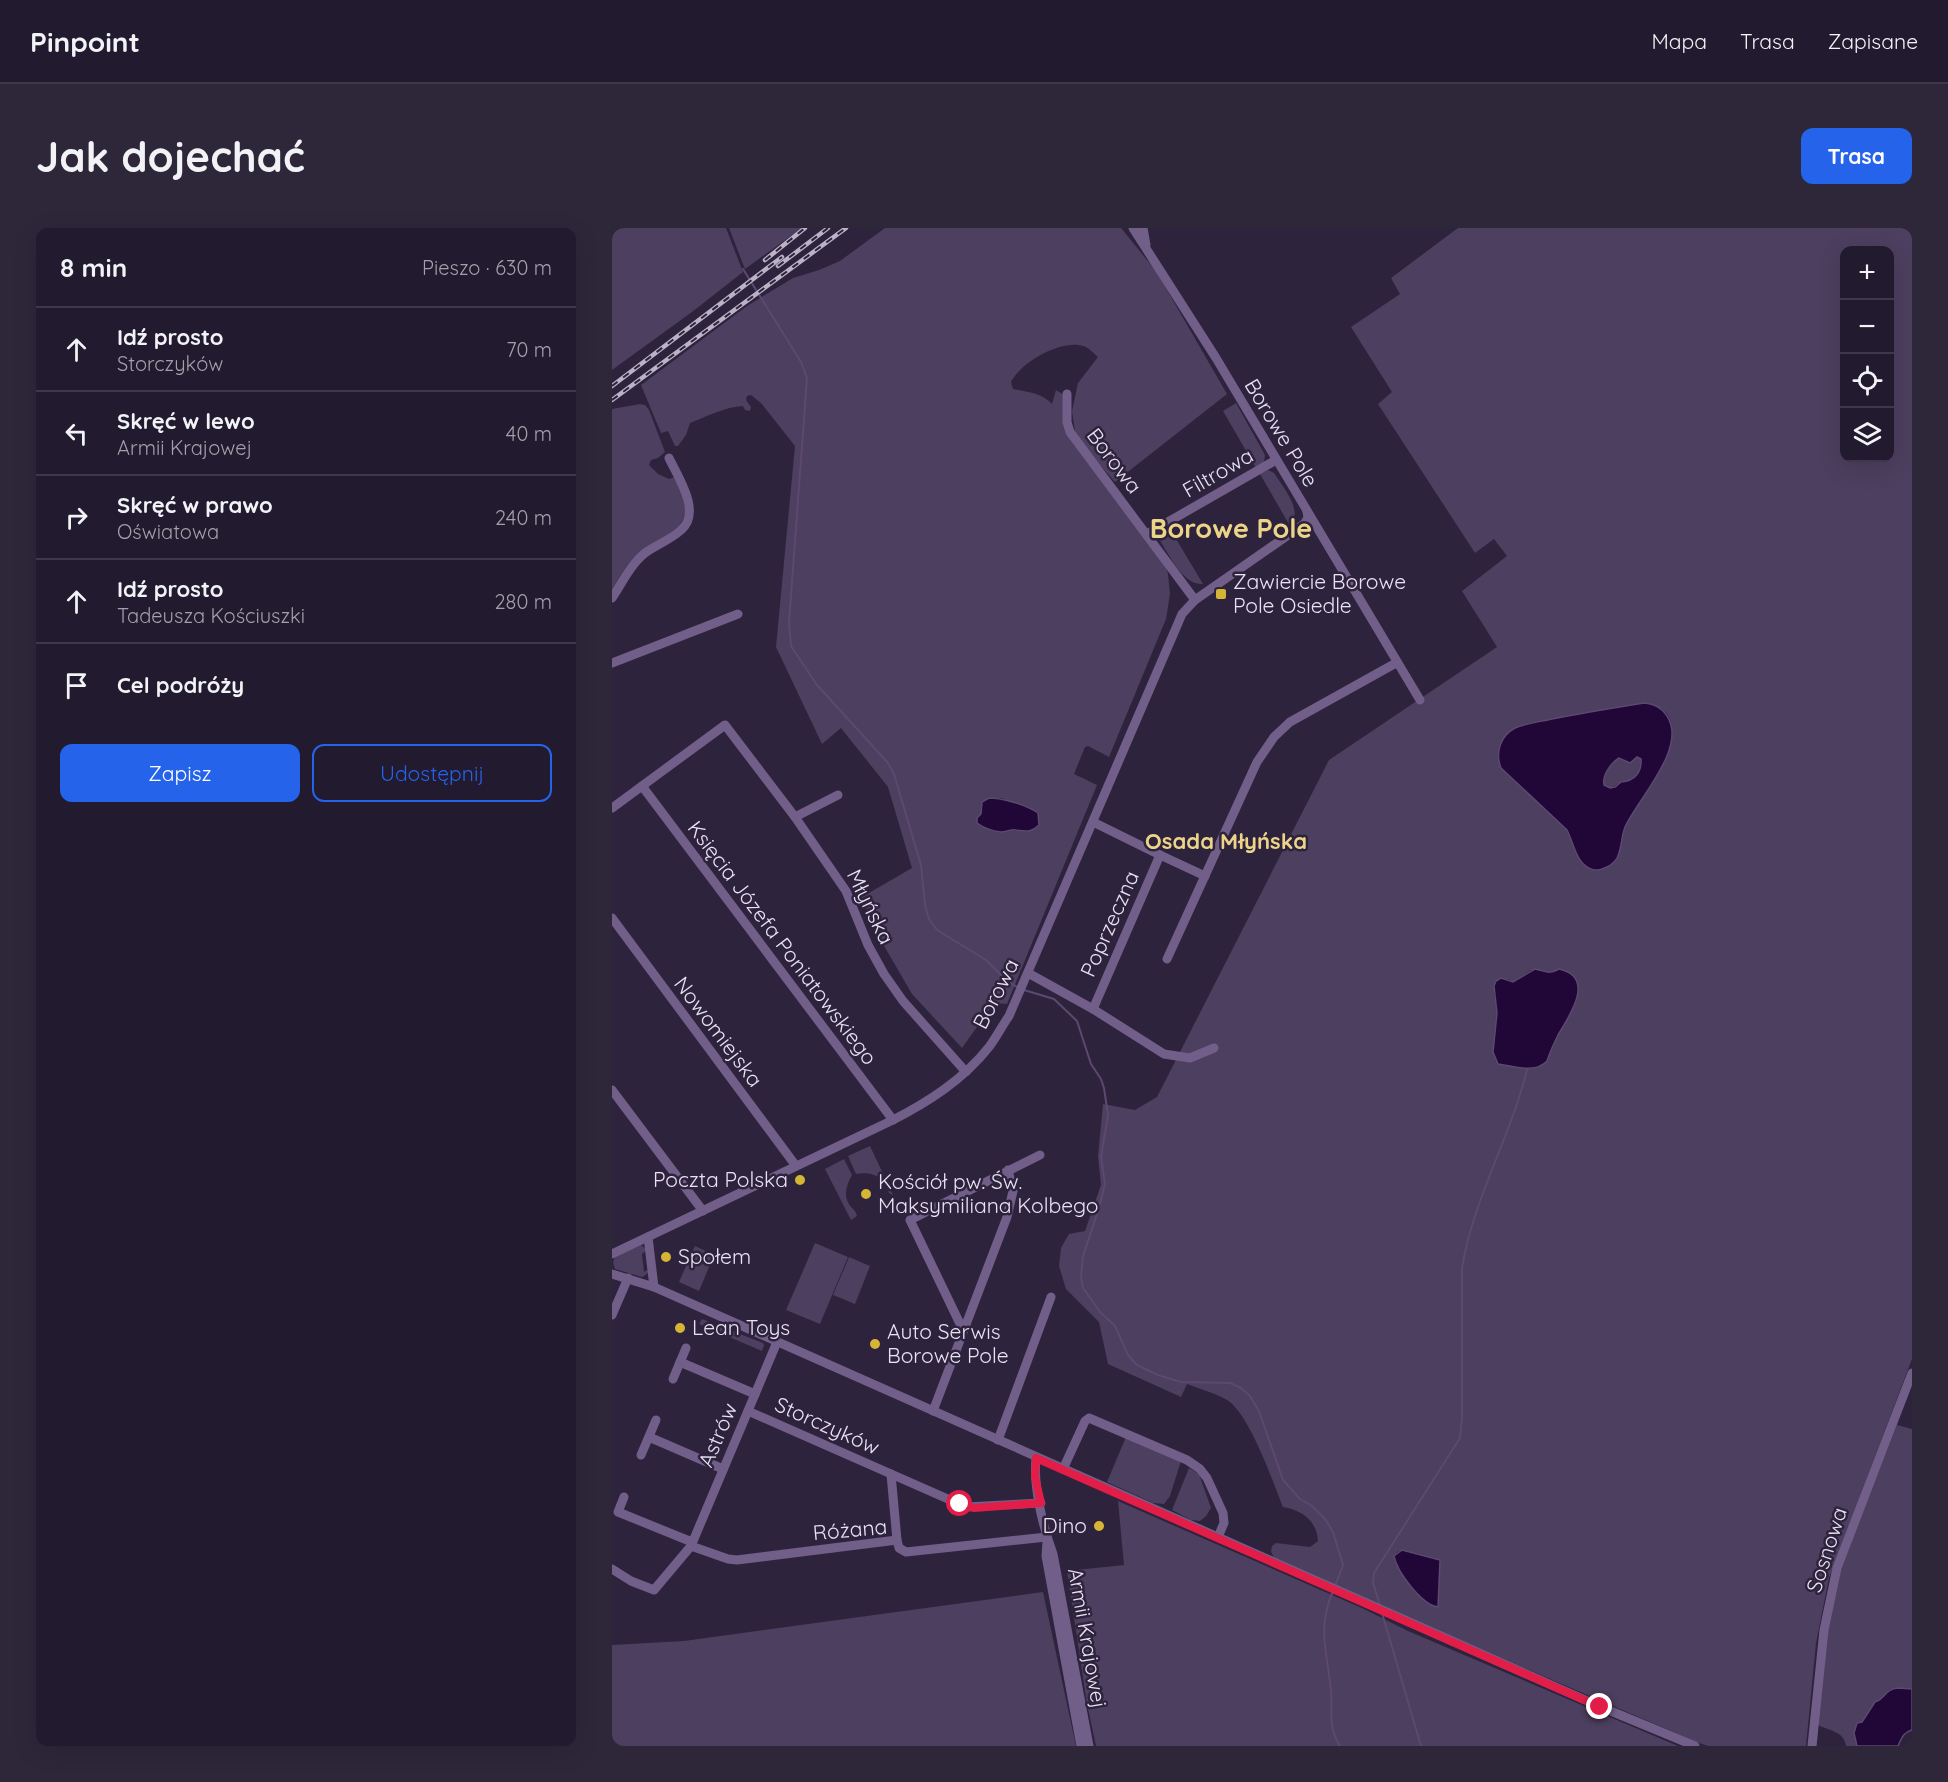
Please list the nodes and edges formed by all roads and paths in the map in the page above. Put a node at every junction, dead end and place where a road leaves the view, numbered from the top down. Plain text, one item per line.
1 (1133, 228) edge
2 (1143, 228) edge
3 (1146, 248) junction
4 (1067, 394) dead end
5 (669, 458) dead end
6 (1276, 460) junction
7 (1306, 511) junction
8 (1147, 534) junction
9 (612, 598) edge
10 (1195, 600) junction
11 (738, 614) dead end
12 (612, 663) edge
13 (1396, 663) junction
14 (1420, 700) dead end
15 (642, 786) junction
16 (838, 795) dead end
17 (612, 808) edge
18 (795, 817) junction
19 (1093, 822) junction
20 (1160, 855) junction
21 (1204, 876) junction
22 (612, 918) edge
23 (1167, 958) dead end
24 (1026, 977) junction
25 (1093, 1009) junction
26 (1214, 1048) dead end
27 (966, 1072) junction
28 (612, 1090) edge
29 (892, 1120) junction
30 (1040, 1155) dead end
31 (796, 1166) junction
32 (1008, 1170) junction
33 (703, 1211) junction
34 (648, 1237) junction
35 (612, 1254) edge
36 (612, 1274) edge
37 (628, 1278) junction
38 (654, 1287) junction
39 (1051, 1297) dead end
40 (612, 1316) edge
41 (963, 1330) junction
42 (777, 1342) junction
43 (686, 1348) dead end
44 (680, 1362) junction
45 (1912, 1374) edge
46 (673, 1379) dead end
47 (755, 1394) junction
48 (748, 1411) junction
49 (933, 1411) junction
50 (656, 1420) dead end
51 (649, 1437) junction
52 (998, 1440) junction
53 (641, 1455) dead end
54 (1036, 1458) junction
55 (723, 1469) junction
56 (1063, 1469) junction
57 (891, 1474) junction
58 (624, 1497) dead end
59 (1041, 1503) junction
60 (1047, 1537) junction
61 (1218, 1537) junction
62 (897, 1540) junction
63 (692, 1544) junction
64 (612, 1569) edge
65 (1082, 1746) edge
66 (1089, 1746) edge
67 (1695, 1746) edge
68 (1812, 1746) edge

1 - 3 street, Borowe Pole
2 - 3 street, Borowe Pole
3 - 6 street, Borowe Pole
4 - 8 street, Borowa
5 - 9 street
6 - 7 street, Borowe Pole
6 - 8 street, Filtrowa
7 - 10 street, Borowa
7 - 13 street, Borowe Pole
8 - 10 street, Borowa
10 - 19 street, Borowa
11 - 12 street
13 - 14 street, Borowe Pole
13 - 21 street
15 - 17 street
15 - 18 street, Młyńska
15 - 29 street, Księcia Józefa Poniatowskiego
16 - 18 street
18 - 27 street, Młyńska
19 - 20 street, Poprzeczna
19 - 24 street, Borowa
20 - 21 street
20 - 25 street, Poprzeczna
21 - 23 street
22 - 31 street, Nowomiejska
24 - 25 street, Poprzeczna
24 - 27 street, Borowa
25 - 26 street
27 - 29 street, Borowa
28 - 33 street
29 - 31 street, Borowa
30 - 32 street
31 - 33 street, Borowa
32 - 41 street
32 - 41 street
33 - 34 street, Borowa
34 - 35 street, Borowa
34 - 38 street
36 - 37 street
37 - 38 street
37 - 40 street
38 - 42 street
39 - 52 street
41 - 49 street
42 - 47 street, Astrów
42 - 49 street
43 - 44 street
44 - 46 street
44 - 47 street
45 - 68 street, Sosnowa
47 - 48 street, Astrów
48 - 55 street, Astrów
48 - 57 street, Storczyków
49 - 52 street
50 - 51 street
51 - 53 street
51 - 55 street
52 - 54 street
54 - 56 street
54 - 59 street, Armii Krajowej
55 - 63 street, Astrów
56 - 61 street
56 - 61 street
57 - 59 street, Storczyków
57 - 62 street, Storczyków
58 - 63 street, Różana
59 - 60 street, Armii Krajowej
60 - 62 street, Różana
60 - 65 street, Armii Krajowej
60 - 66 street, Armii Krajowej
61 - 67 street
62 - 63 street, Różana
63 - 64 street, Astrów

